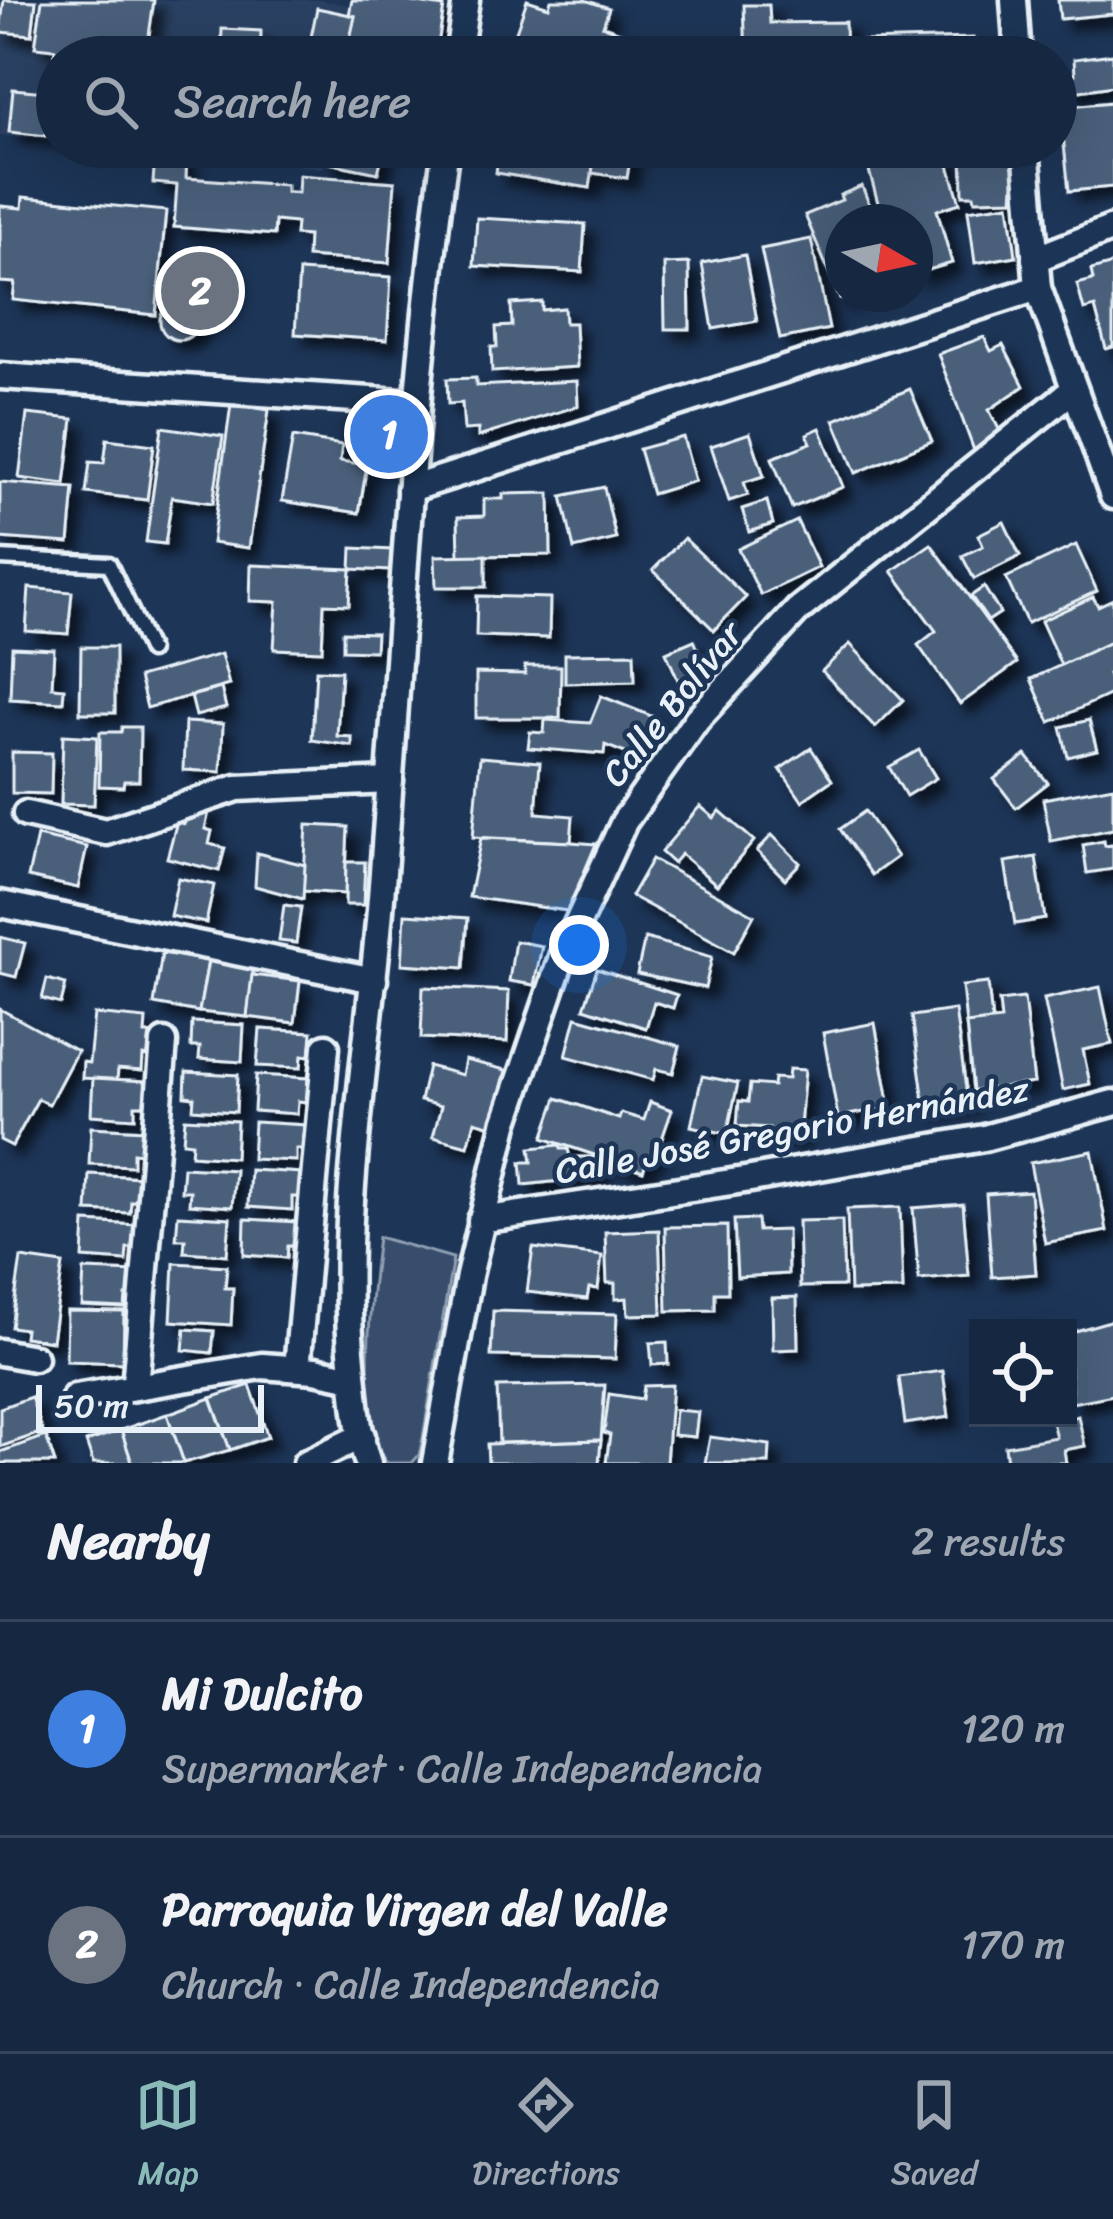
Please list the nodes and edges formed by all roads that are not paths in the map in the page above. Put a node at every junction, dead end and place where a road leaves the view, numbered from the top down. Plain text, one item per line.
1 (466, 0) edge
2 (1014, 0) edge
3 (461, 36) edge
4 (1017, 36) edge
5 (444, 168) edge
6 (1028, 168) edge
7 (1113, 228) edge
8 (1035, 259) junction
9 (1038, 288) junction
10 (0, 376) edge
11 (1074, 389) junction
12 (417, 403) junction
13 (410, 489) junction
14 (1113, 496) edge
15 (0, 558) edge
16 (150, 651) dead end
17 (390, 782) junction
18 (26, 814) dead end
19 (0, 904) edge
20 (374, 980) junction
21 (164, 1042) dead end
22 (326, 1047) dead end
23 (1113, 1102) edge
24 (481, 1220) junction
25 (0, 1352) edge
26 (34, 1358) dead end
27 (297, 1368) junction
28 (353, 1378) junction
29 (135, 1387) junction
30 (75, 1397) dead end
31 (362, 1436) junction
32 (306, 1463) edge
33 (368, 1463) edge
34 (435, 1463) edge

1 - 3 street
2 - 4 street
5 - 12 street
6 - 8 street
7 - 8 street
8 - 9 street
9 - 11 street
9 - 13 street
10 - 12 street
11 - 14 street
11 - 24 street, Calle Bolívar
12 - 13 street
13 - 17 street
15 - 16 lane
17 - 18 street
17 - 20 street
19 - 20 street
20 - 28 street
21 - 29 street
22 - 27 street
23 - 24 street, Calle José Gregorio Hernández
24 - 34 street, Calle Bolívar
25 - 26 street
27 - 28 street
27 - 29 street
28 - 31 street
29 - 30 street
31 - 32 street
31 - 33 street

